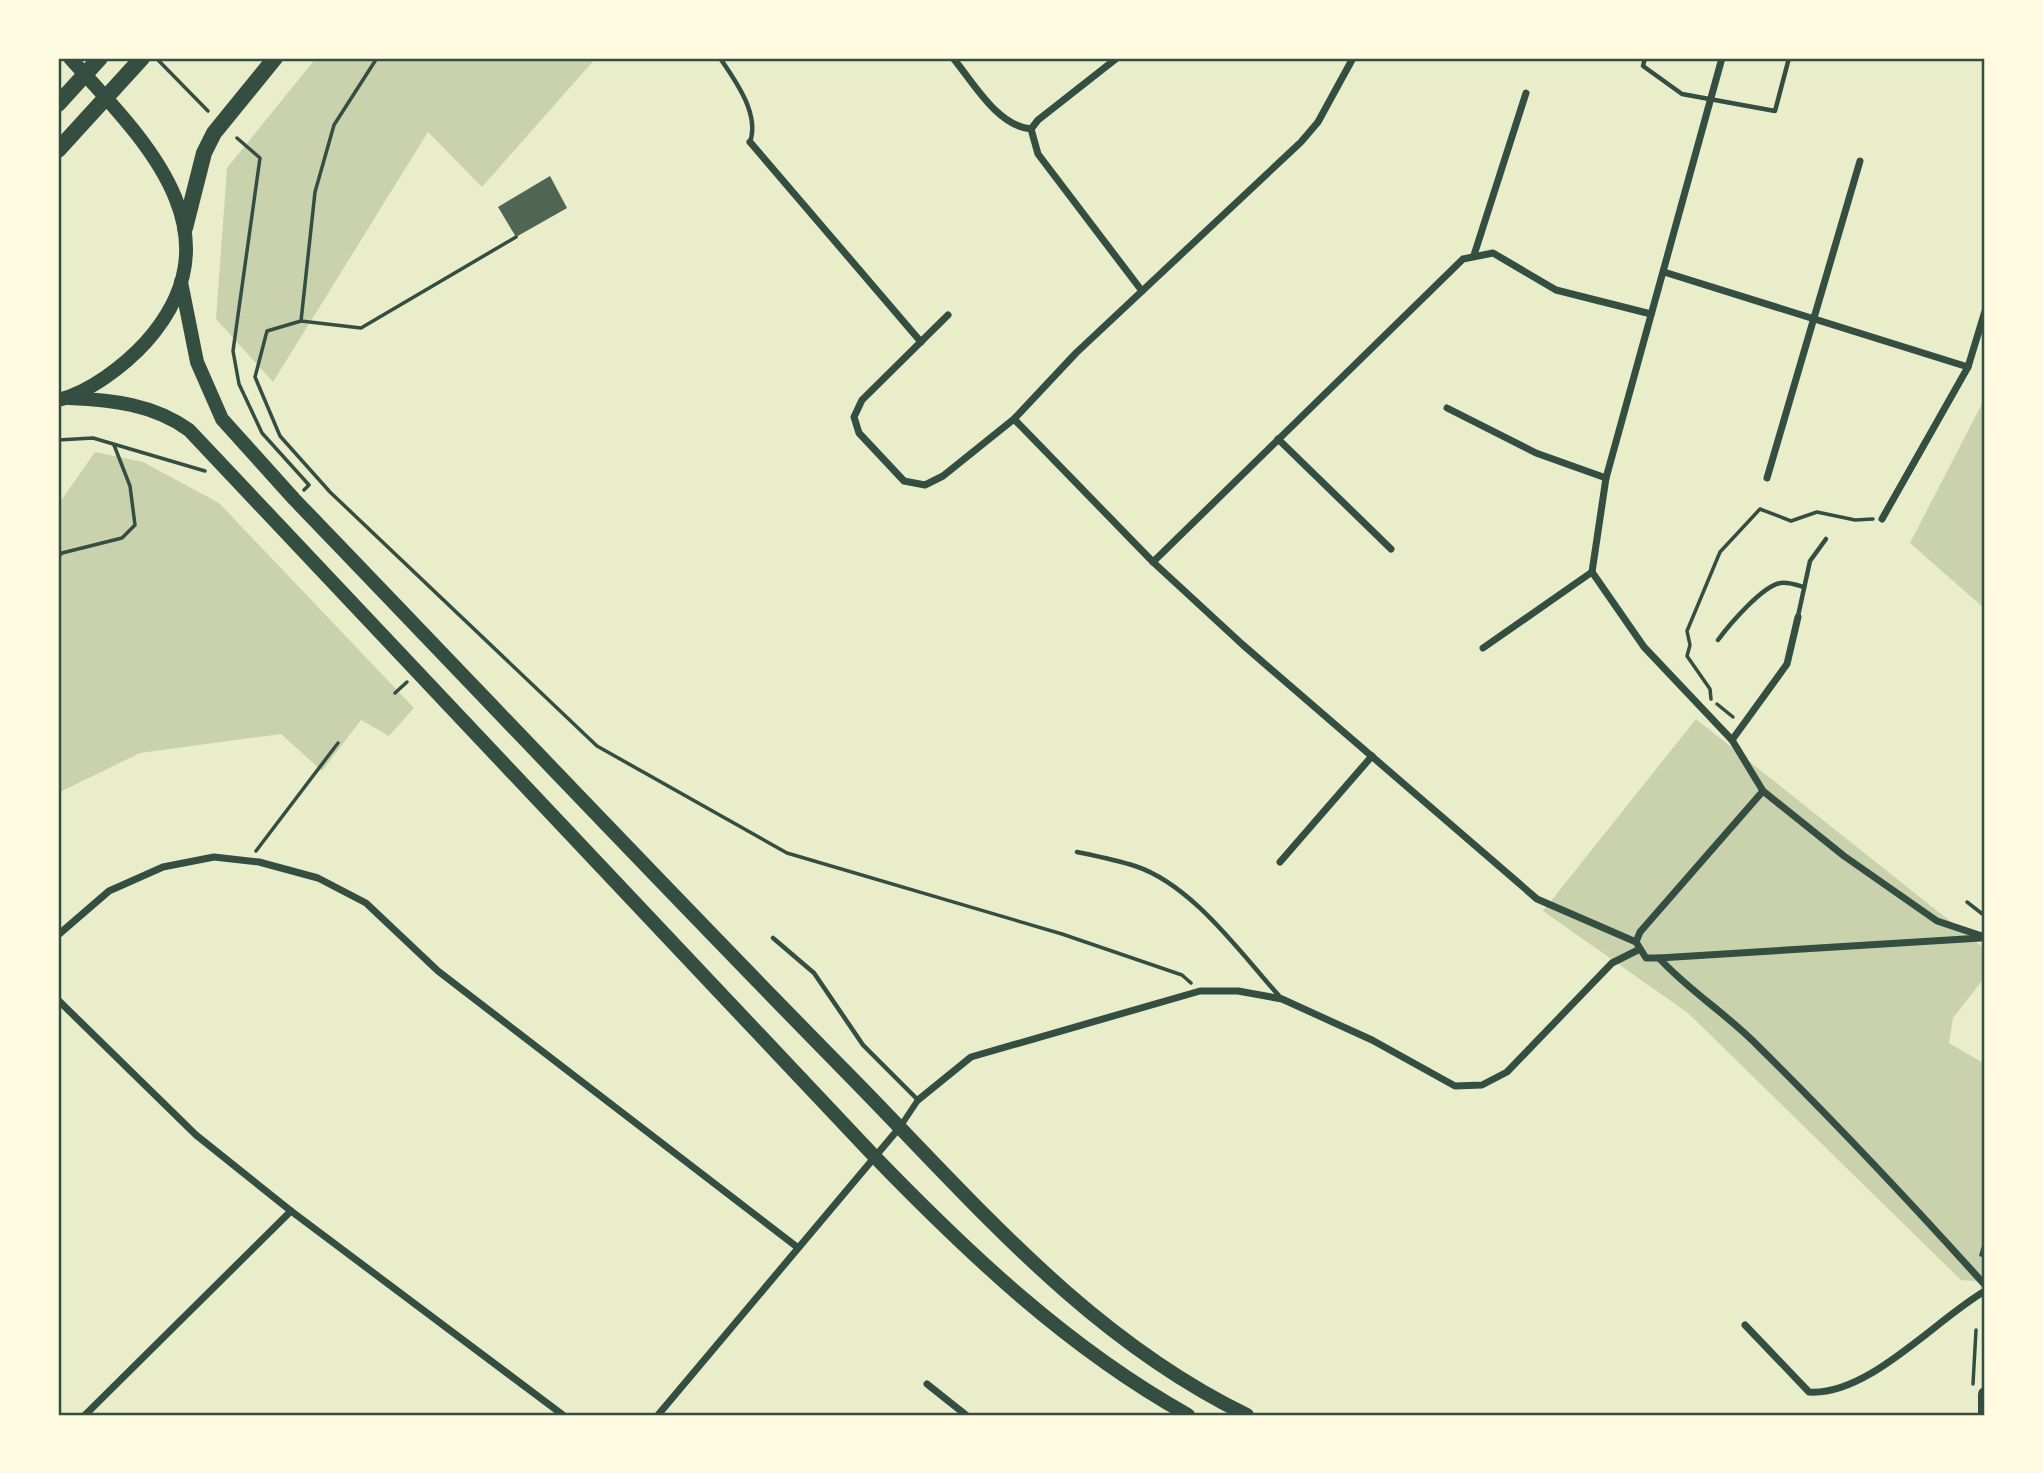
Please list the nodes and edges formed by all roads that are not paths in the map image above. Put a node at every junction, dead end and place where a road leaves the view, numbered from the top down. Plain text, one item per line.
1 (70, 58) edge
2 (100, 58) edge
3 (142, 58) edge
4 (275, 58) edge
5 (720, 58) edge
6 (953, 58) edge
7 (1117, 58) edge
8 (1353, 58) edge
9 (1645, 58) edge
10 (1721, 58) edge
11 (1789, 58) edge
12 (1526, 93) dead end
13 (1710, 100) junction
14 (58, 104) edge
15 (1031, 129) junction
16 (750, 142) joint
17 (58, 150) edge
18 (1860, 161) dead end
19 (185, 228) junction
20 (1474, 255) junction
21 (1664, 272) junction
22 (181, 282) junction
23 (1142, 291) junction
24 (1985, 311) edge
25 (1651, 314) junction
26 (947, 315) dead end
27 (1814, 319) junction
28 (921, 342) junction
29 (1968, 367) junction
30 (64, 399) edge
31 (1447, 408) dead end
32 (1014, 419) junction
33 (1278, 439) junction
34 (1606, 478) junction
35 (1767, 478) dead end
36 (1882, 519) dead end
37 (1826, 539) dead end
38 (1391, 549) dead end
39 (1153, 562) junction
40 (1592, 572) junction
41 (1804, 587) junction
42 (1798, 617) joint
43 (1718, 640) dead end
44 (1483, 648) dead end
45 (1732, 740) junction
46 (1372, 755) junction
47 (1763, 791) junction
48 (1077, 852) dead end
49 (1280, 862) dead end
50 (58, 935) edge
51 (773, 938) dead end
52 (1985, 938) edge
53 (1637, 946) junction
54 (1659, 958) junction
55 (1282, 999) junction
56 (58, 1000) edge
57 (918, 1100) junction
58 (900, 1127) junction
59 (874, 1156) junction
60 (291, 1212) junction
61 (797, 1247) junction
62 (1985, 1285) edge
63 (1985, 1291) edge
64 (1745, 1325) dead end
65 (927, 1384) dead end
66 (1979, 1391) edge
67 (85, 1415) edge
68 (563, 1415) edge
69 (658, 1415) edge
70 (966, 1415) edge
71 (1188, 1415) edge
72 (1247, 1415) edge
73 (1984, 1415) edge

1 - 19 main road
2 - 14 highway
3 - 17 highway
4 - 19 highway
5 - 16 lane
6 - 15 street
7 - 15 street
8 - 23 street
9 - 13 lane
10 - 13 street
11 - 13 lane
12 - 20 street
13 - 21 street
15 - 23 street
16 - 28 street
18 - 27 street
19 - 22 main road
20 - 25 street
20 - 33 street
21 - 25 street
21 - 27 street
22 - 30 main road
22 - 58 main road
23 - 32 street
24 - 29 street
25 - 34 street
26 - 28 street
27 - 29 street
27 - 35 street
28 - 32 street
29 - 36 street
30 - 59 main road
31 - 34 street
32 - 39 street
33 - 38 street
33 - 39 street
34 - 40 street
37 - 41 lane
39 - 46 street
40 - 44 street
40 - 45 street
41 - 42 lane
41 - 43 lane
42 - 45 street
45 - 47 street
46 - 49 street
46 - 53 street
47 - 52 street
47 - 53 street
48 - 55 lane
50 - 61 street
51 - 57 lane
52 - 54 street
53 - 54 street
53 - 55 street
54 - 62 street
55 - 57 street
56 - 60 street
57 - 58 street
58 - 59 street
58 - 72 main road
59 - 61 street
59 - 71 main road
60 - 67 street
60 - 68 street
61 - 69 street
63 - 64 street
65 - 70 street
66 - 73 main road

